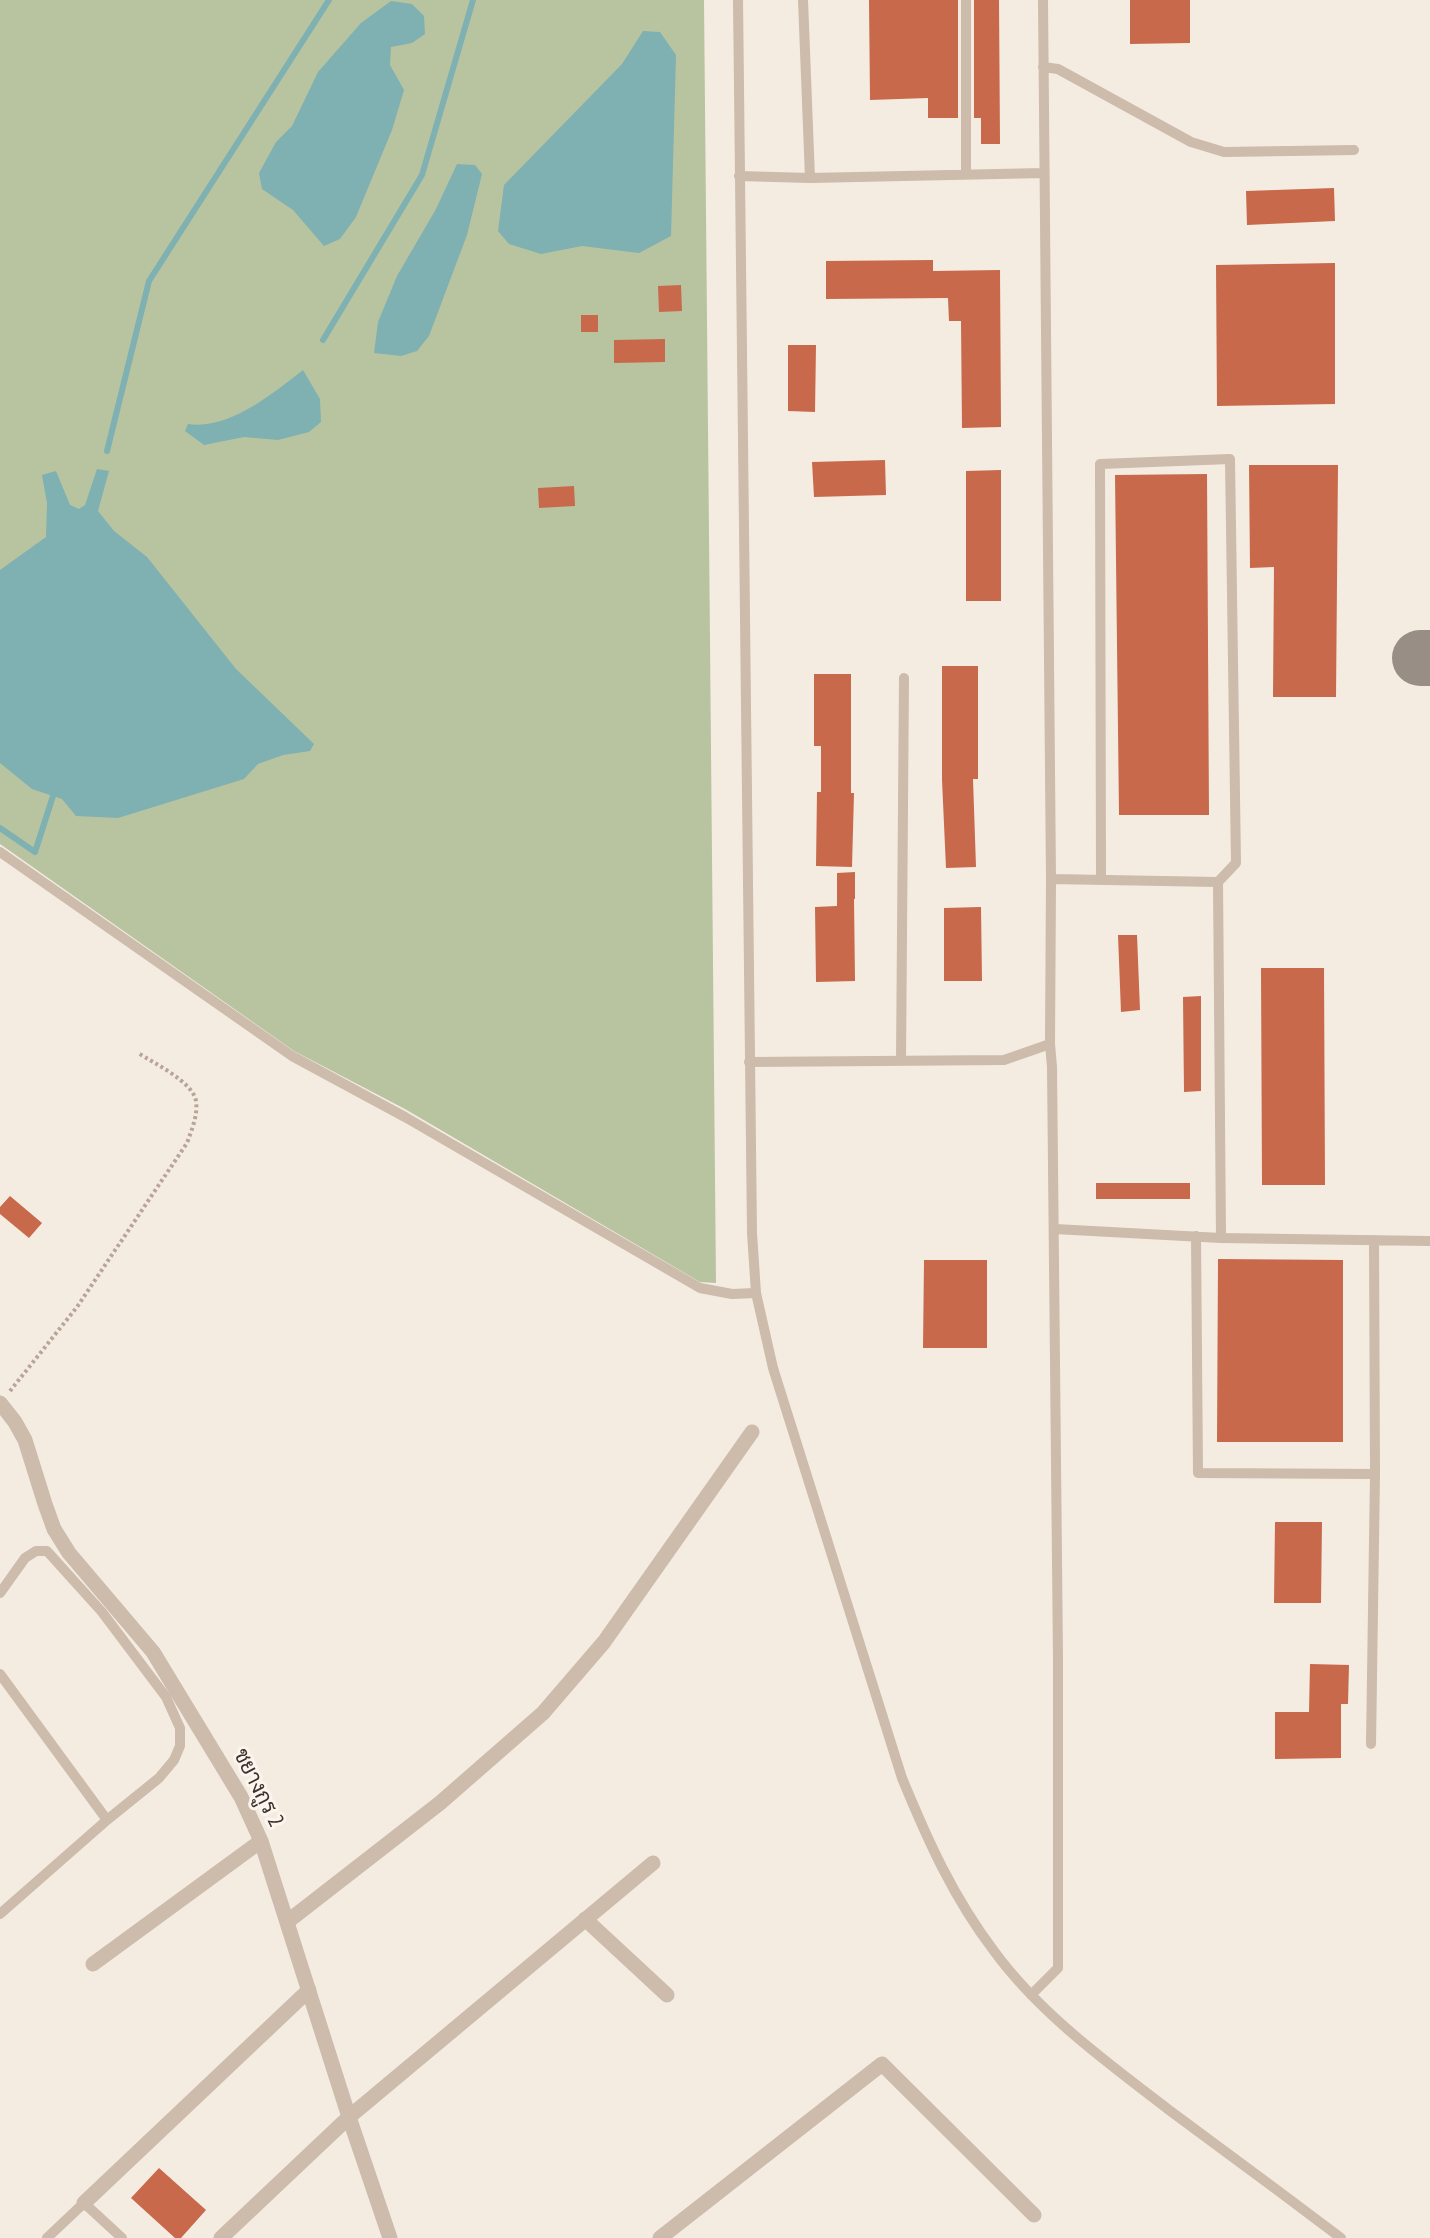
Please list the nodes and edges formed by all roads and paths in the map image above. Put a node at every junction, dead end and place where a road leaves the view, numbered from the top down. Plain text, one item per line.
1 (738, 0) edge
2 (803, 0) edge
3 (966, 0) edge
4 (1042, 0) edge
5 (1043, 67) junction
6 (1354, 150) dead end
7 (1044, 173) junction
8 (966, 174) junction
9 (739, 176) junction
10 (810, 178) junction
11 (904, 678) dead end
12 (0, 852) edge
13 (1051, 879) junction
14 (1101, 880) junction
15 (1218, 882) junction
16 (1050, 1044) junction
17 (138, 1053) dead end
18 (901, 1061) junction
19 (748, 1062) junction
20 (1055, 1230) junction
21 (1196, 1236) junction
22 (1221, 1238) junction
23 (1374, 1240) junction
24 (1430, 1240) edge
25 (756, 1293) junction
26 (0, 1403) edge
27 (752, 1432) dead end
28 (1375, 1474) junction
29 (0, 1593) edge
30 (0, 1674) edge
31 (1371, 1744) dead end
32 (107, 1820) junction
33 (261, 1841) junction
34 (653, 1863) dead end
35 (0, 1914) edge
36 (585, 1919) junction
37 (287, 1922) junction
38 (93, 1964) dead end
39 (309, 1990) junction
40 (667, 1995) dead end
41 (1031, 1995) junction
42 (349, 2117) junction
43 (84, 2203) junction
44 (1034, 2215) dead end
45 (47, 2238) edge
46 (122, 2238) edge
47 (221, 2238) edge
48 (390, 2238) edge
49 (660, 2238) edge
50 (1341, 2238) edge

1 - 9 lane
2 - 10 lane
3 - 8 lane
4 - 5 lane
5 - 6 lane
5 - 7 lane
7 - 8 lane
7 - 13 lane
8 - 10 lane
9 - 10 lane
9 - 19 lane
11 - 18 lane
12 - 25 lane
13 - 14 lane
13 - 16 lane
14 - 15 lane
14 - 15 lane
15 - 22 lane
16 - 18 lane
16 - 20 lane
17 - 26 path
18 - 19 lane
19 - 25 lane
20 - 21 lane
20 - 41 lane
21 - 22 lane
21 - 28 lane
22 - 23 lane
23 - 24 lane
23 - 28 lane
25 - 41 lane
26 - 33 street, ชยางกูร 2
27 - 37 street
28 - 31 lane
29 - 32 lane
30 - 32 lane
32 - 35 lane
33 - 37 street, ชยางกูร 2
33 - 38 street
34 - 36 street
36 - 40 street
36 - 42 street
37 - 39 street, ชยางกูร 2
39 - 42 street, ชยางกูร 2
39 - 43 street
41 - 50 lane
42 - 47 street
42 - 48 street, ชยางกูร 2
43 - 45 lane
43 - 46 lane
44 - 49 street

